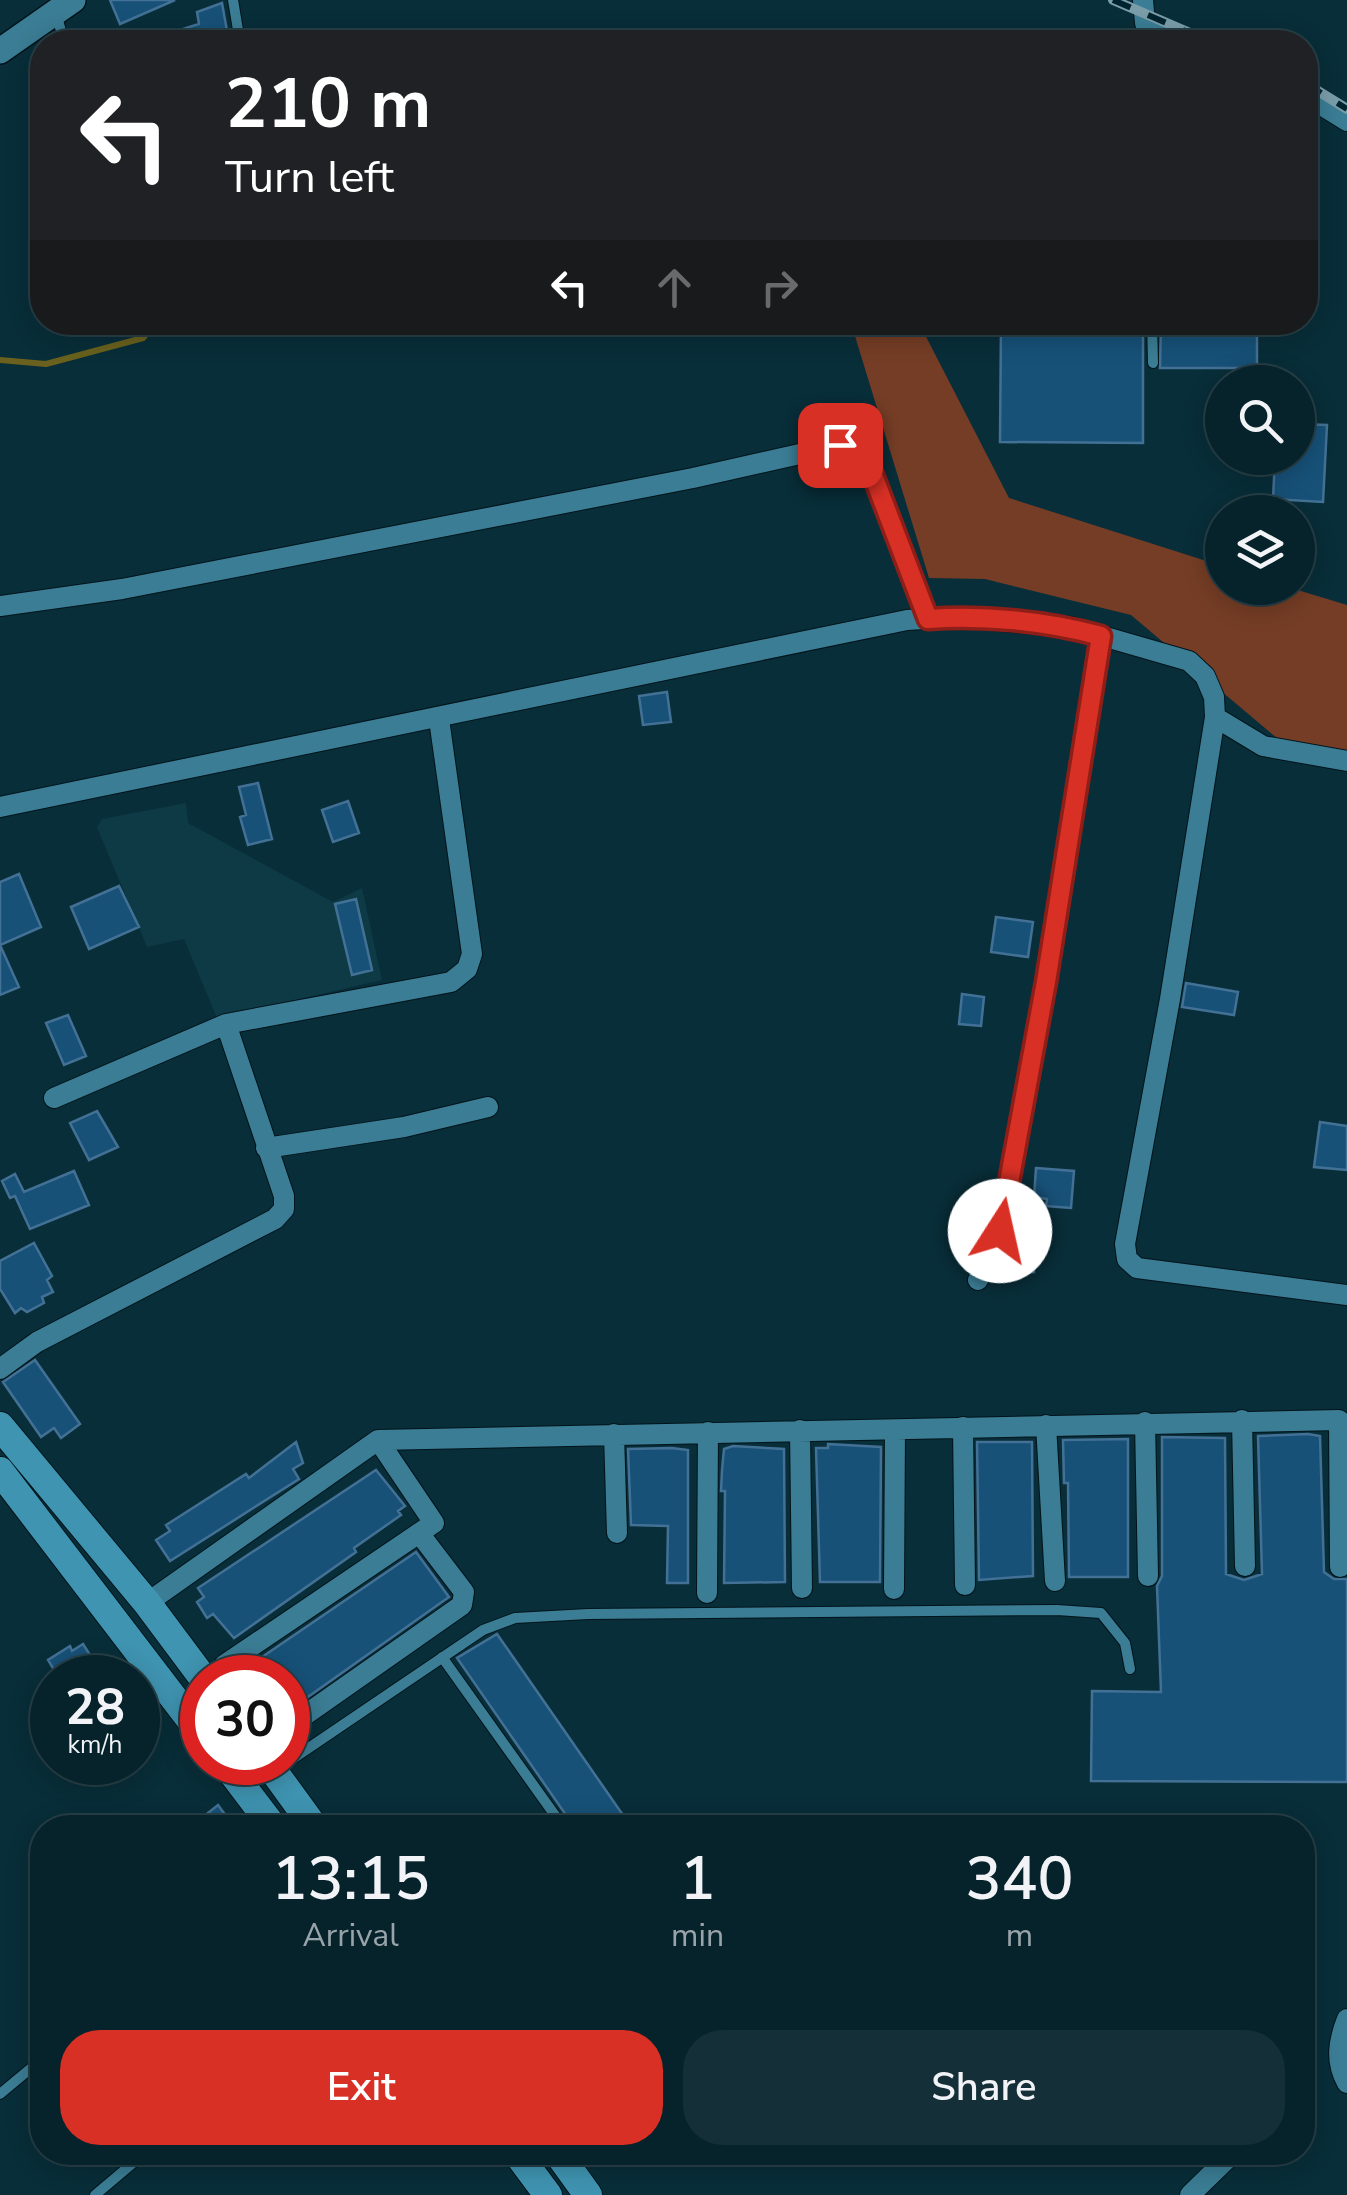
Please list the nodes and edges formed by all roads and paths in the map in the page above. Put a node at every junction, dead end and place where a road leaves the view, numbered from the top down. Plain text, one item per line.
1 (232, 0) edge
2 (1142, 0) edge
3 (65, 6) edge
4 (30, 30) edge
5 (30, 30) edge
6 (238, 30) edge
7 (1146, 30) edge
8 (0, 51) edge
9 (1318, 103) edge
10 (1347, 121) edge
11 (1152, 335) edge
12 (1153, 362) dead end
13 (0, 606) edge
14 (928, 619) junction
15 (1101, 636) junction
16 (1215, 717) junction
17 (439, 719) junction
18 (1347, 762) edge
19 (0, 807) edge
20 (226, 1024) junction
21 (54, 1098) dead end
22 (488, 1107) dead end
23 (266, 1148) junction
24 (978, 1280) dead end
25 (1347, 1295) edge
26 (0, 1370) edge
27 (1242, 1420) junction
28 (1145, 1422) junction
29 (1046, 1425) junction
30 (0, 1426) edge
31 (964, 1426) junction
32 (800, 1430) junction
33 (895, 1431) junction
34 (708, 1432) junction
35 (614, 1434) junction
36 (378, 1440) junction
37 (0, 1470) edge
38 (617, 1532) dead end
39 (419, 1533) junction
40 (1245, 1566) dead end
41 (1340, 1567) dead end
42 (1148, 1576) dead end
43 (1055, 1580) dead end
44 (965, 1586) dead end
45 (802, 1588) dead end
46 (894, 1589) dead end
47 (707, 1593) dead end
48 (147, 1603) junction
49 (186, 1655) edge
50 (239, 1655) edge
51 (442, 1657) junction
52 (1130, 1669) dead end
53 (180, 1705) edge
54 (310, 1712) edge
55 (310, 1744) edge
56 (241, 1785) edge
57 (290, 1785) edge
58 (264, 1815) edge
59 (307, 1815) edge
60 (555, 1815) edge
61 (1347, 2019) edge
62 (30, 2069) edge
63 (1347, 2082) edge
64 (0, 2094) edge
65 (130, 2165) edge
66 (526, 2165) edge
67 (566, 2165) edge
68 (1221, 2165) edge
69 (94, 2195) edge
70 (548, 2195) edge
71 (588, 2195) edge
72 (1190, 2195) edge

1 - 6 lane
2 - 7 street
3 - 4 street
5 - 8 street
9 - 10 street
11 - 12 lane
13 - 14 street
14 - 15 street
14 - 17 street
15 - 16 street
15 - 24 street
16 - 18 street
16 - 25 street
17 - 19 street
17 - 20 street
20 - 21 street
20 - 23 street
22 - 23 street
23 - 26 street
27 - 28 street
27 - 40 street
27 - 41 street
28 - 29 street
28 - 42 street
29 - 31 street
29 - 43 street
30 - 48 main road
31 - 33 street
31 - 44 street
32 - 33 street
32 - 34 street
32 - 45 street
33 - 46 street
34 - 35 street
34 - 47 street
35 - 36 street
35 - 38 street
36 - 39 street
36 - 48 street
37 - 53 main road
39 - 50 street
39 - 54 street
48 - 49 main road
51 - 52 lane
51 - 55 lane
51 - 60 lane
56 - 58 main road
57 - 59 main road
61 - 63 street
62 - 64 lane
65 - 69 lane
66 - 70 main road
67 - 71 main road
68 - 72 street

